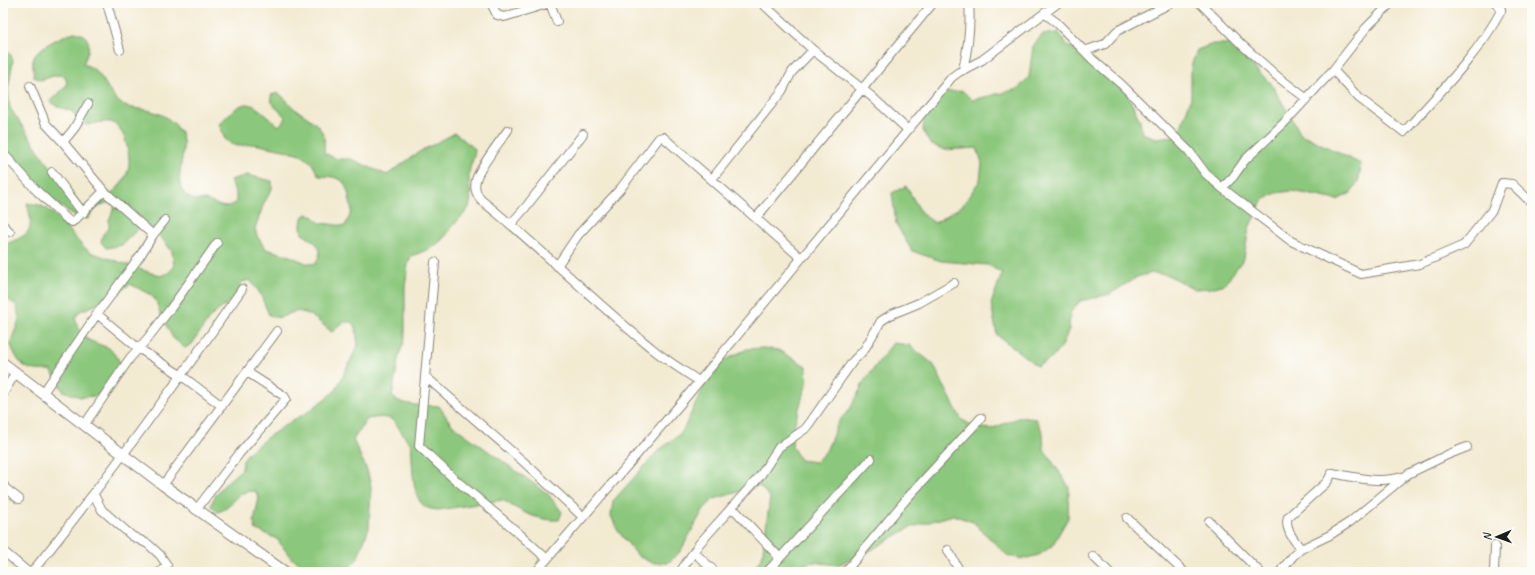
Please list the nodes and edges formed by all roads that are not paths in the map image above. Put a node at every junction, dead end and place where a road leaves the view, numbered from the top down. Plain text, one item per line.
1 (106, 3) edge
2 (491, 3) edge
3 (550, 3) edge
4 (762, 3) edge
5 (933, 3) edge
6 (969, 3) edge
7 (1058, 3) edge
8 (1171, 3) edge
9 (1200, 3) edge
10 (1391, 3) edge
11 (1496, 3) edge
12 (1044, 14) junction
13 (557, 22) dead end
14 (120, 50) dead end
15 (813, 50) junction
16 (1084, 51) junction
17 (963, 70) junction
18 (1333, 70) junction
19 (30, 86) dead end
20 (862, 89) junction
21 (1307, 98) junction
22 (88, 104) dead end
23 (907, 129) junction
24 (508, 130) dead end
25 (583, 134) dead end
26 (63, 142) junction
27 (3, 153) edge
28 (52, 172) dead end
29 (712, 179) junction
30 (1222, 188) junction
31 (104, 191) junction
32 (1532, 203) edge
33 (83, 212) junction
34 (756, 218) junction
35 (165, 220) dead end
36 (511, 224) junction
37 (3, 225) edge
38 (10, 232) dead end
39 (152, 236) junction
40 (217, 242) dead end
41 (801, 258) junction
42 (435, 262) dead end
43 (557, 266) junction
44 (954, 283) dead end
45 (242, 289) dead end
46 (97, 314) junction
47 (277, 331) dead end
48 (138, 348) junction
49 (3, 362) edge
50 (16, 372) junction
51 (247, 372) junction
52 (182, 376) junction
53 (426, 378) junction
54 (698, 381) junction
55 (43, 393) junction
56 (3, 394) edge
57 (222, 406) junction
58 (981, 418) dead end
59 (85, 424) junction
60 (1467, 447) dead end
61 (123, 455) junction
62 (871, 459) dead end
63 (1408, 474) junction
64 (3, 484) edge
65 (163, 485) junction
66 (94, 495) junction
67 (19, 499) dead end
68 (732, 507) junction
69 (196, 510) junction
70 (583, 517) junction
71 (1128, 518) dead end
72 (1209, 521) dead end
73 (1495, 546) dead end
74 (1300, 549) junction
75 (948, 550) dead end
76 (3, 551) edge
77 (694, 552) junction
78 (1092, 556) dead end
79 (780, 558) junction
80 (547, 559) junction
81 (28, 572) edge
82 (32, 572) edge
83 (160, 572) edge
84 (285, 572) edge
85 (536, 572) edge
86 (680, 572) edge
87 (715, 572) edge
88 (767, 572) edge
89 (845, 572) edge
90 (960, 572) edge
91 (1109, 572) edge
92 (1184, 572) edge
93 (1260, 572) edge
94 (1280, 572) edge
95 (1494, 572) edge

1 - 14 street
2 - 3 street
3 - 13 street
4 - 15 street
5 - 20 street
6 - 17 street
7 - 12 street
8 - 16 street
9 - 21 street
10 - 18 street
11 - 18 street
12 - 16 street
12 - 17 street
15 - 20 street
15 - 29 street
16 - 30 street
17 - 23 street
18 - 21 street
19 - 26 street
20 - 23 street
20 - 34 street
21 - 30 street
22 - 26 street
23 - 41 street
24 - 36 street
25 - 36 street
26 - 31 street
27 - 33 street
28 - 33 street
29 - 34 street
29 - 43 street
30 - 32 street
31 - 33 street
31 - 39 street
34 - 41 street
35 - 39 street
36 - 43 street
37 - 38 street
39 - 46 street
40 - 48 street
41 - 54 street
42 - 53 street
43 - 54 street
44 - 68 street
45 - 52 street
46 - 48 street
46 - 55 street
47 - 51 street
48 - 52 street
48 - 59 street
49 - 50 main road
50 - 55 main road
50 - 56 street
51 - 57 street
51 - 69 street
52 - 57 street
52 - 61 street
53 - 70 street
53 - 80 street
54 - 70 street
55 - 59 main road
57 - 65 street
58 - 89 street
59 - 61 main road
60 - 63 street
61 - 65 main road
61 - 66 street
62 - 79 street
63 - 74 street
63 - 74 street
64 - 67 street
65 - 69 main road
66 - 82 street
66 - 83 street
68 - 77 street
68 - 79 street
69 - 84 main road
70 - 80 street
71 - 92 street
72 - 93 street
73 - 95 street
74 - 94 street
75 - 90 street
76 - 81 street
77 - 86 street
77 - 87 street
78 - 91 street
79 - 88 street
80 - 85 street

